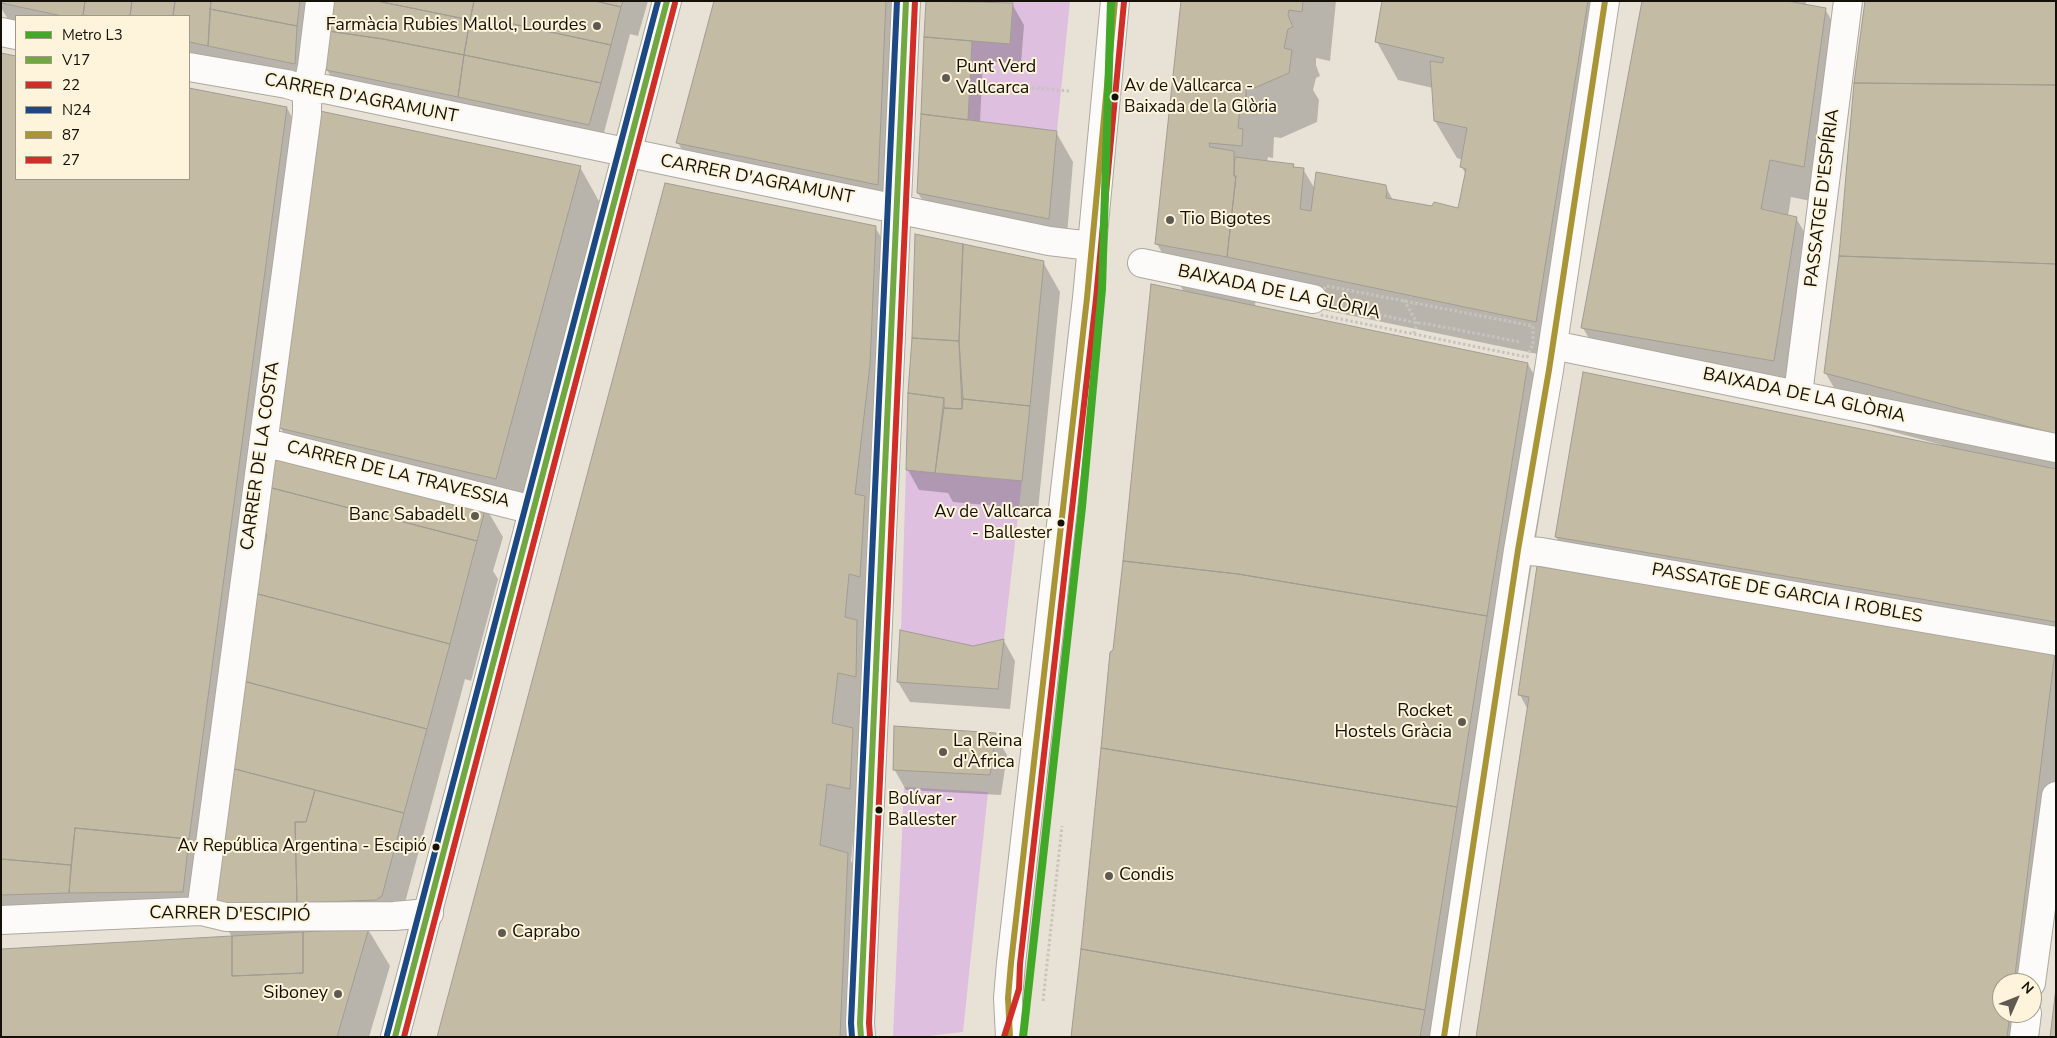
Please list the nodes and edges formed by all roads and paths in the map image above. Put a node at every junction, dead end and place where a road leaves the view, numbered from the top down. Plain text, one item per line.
1 (320, 1) edge
2 (667, 1) edge
3 (906, 1) edge
4 (1115, 1) edge
5 (1606, 1) edge
6 (1848, 1) edge
7 (1, 32) edge
8 (15, 35) edge
9 (190, 66) edge
10 (977, 83) dead end
11 (307, 90) junction
12 (1069, 91) dead end
13 (626, 153) junction
14 (897, 208) junction
15 (1091, 246) junction
16 (1142, 263) dead end
17 (1404, 299) junction
18 (1321, 300) junction
19 (1340, 306) dead end
20 (1417, 323) junction
21 (1533, 326) dead end
22 (1414, 333) junction
23 (1524, 343) dead end
24 (1553, 346) junction
25 (1528, 357) dead end
26 (1798, 394) junction
27 (263, 444) junction
28 (2056, 448) edge
29 (533, 510) junction
30 (1518, 550) junction
31 (2056, 641) edge
32 (2056, 796) edge
33 (200, 911) junction
34 (428, 912) junction
35 (1, 920) edge
36 (2032, 973) edge
37 (1008, 998) junction
38 (2026, 1023) edge
39 (395, 1037) edge
40 (861, 1037) edge
41 (995, 1037) edge
42 (1010, 1037) edge
43 (1444, 1037) edge
44 (2024, 1037) edge

1 - 11 street, CARRER DE LA COSTA
2 - 13 street
3 - 14 street
4 - 15 street
5 - 24 street
6 - 26 street, PASSATGE D'ESPÍRIA
7 - 8 street
9 - 11 street, CARRER D'AGRAMUNT
10 - 12 path
11 - 13 street, CARRER D'AGRAMUNT
11 - 27 street, CARRER DE LA COSTA
13 - 14 street, CARRER D'AGRAMUNT
13 - 29 street
14 - 15 street, CARRER D'AGRAMUNT
14 - 40 street
15 - 37 street
16 - 18 street, BAIXADA DE LA GLÒRIA
17 - 18 path, BAIXADA DE LA GLÒRIA
17 - 20 path, BAIXADA DE LA GLÒRIA
17 - 21 path, BAIXADA DE LA GLÒRIA
18 - 22 path, BAIXADA DE LA GLÒRIA
19 - 20 path, BAIXADA DE LA GLÒRIA
20 - 22 path
20 - 23 path, BAIXADA DE LA GLÒRIA
22 - 25 path, BAIXADA DE LA GLÒRIA
24 - 26 street, BAIXADA DE LA GLÒRIA
24 - 30 street
26 - 28 street, BAIXADA DE LA GLÒRIA
27 - 29 street, CARRER DE LA TRAVESSIA
27 - 33 street, CARRER DE LA COSTA
29 - 34 street
30 - 31 street, PASSATGE DE GARCIA I ROBLES
30 - 43 street
32 - 36 street
33 - 34 street, CARRER D'ESCIPIÓ
33 - 35 street, CARRER D'ESCIPIÓ
34 - 39 street
37 - 41 street
37 - 42 street
38 - 44 street

